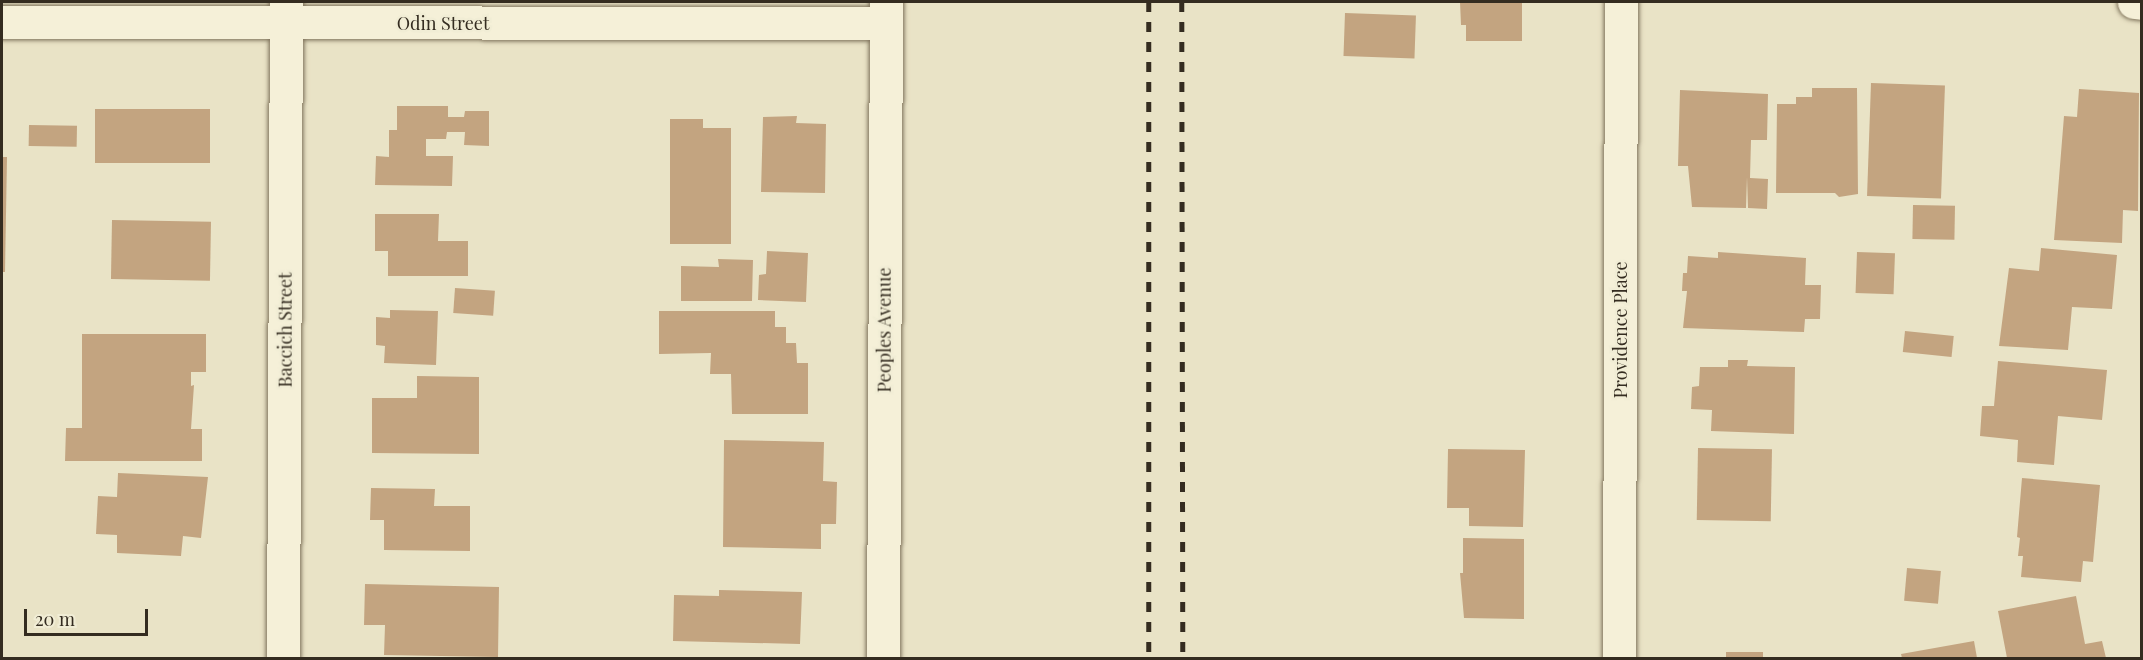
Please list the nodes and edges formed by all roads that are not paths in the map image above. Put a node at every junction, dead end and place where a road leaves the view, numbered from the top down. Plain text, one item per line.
1 (1622, 2) edge
2 (2134, 2) edge
3 (2142, 3) edge
4 (885, 12) edge
5 (286, 13) edge
6 (2, 22) edge
7 (283, 658) edge
8 (883, 658) edge
9 (1619, 658) edge

1 - 9 street, Providence Place
2 - 3 street
4 - 5 street, Odin Street
4 - 8 street, Peoples Avenue
5 - 6 street, Odin Street
5 - 7 street, Baccich Street

